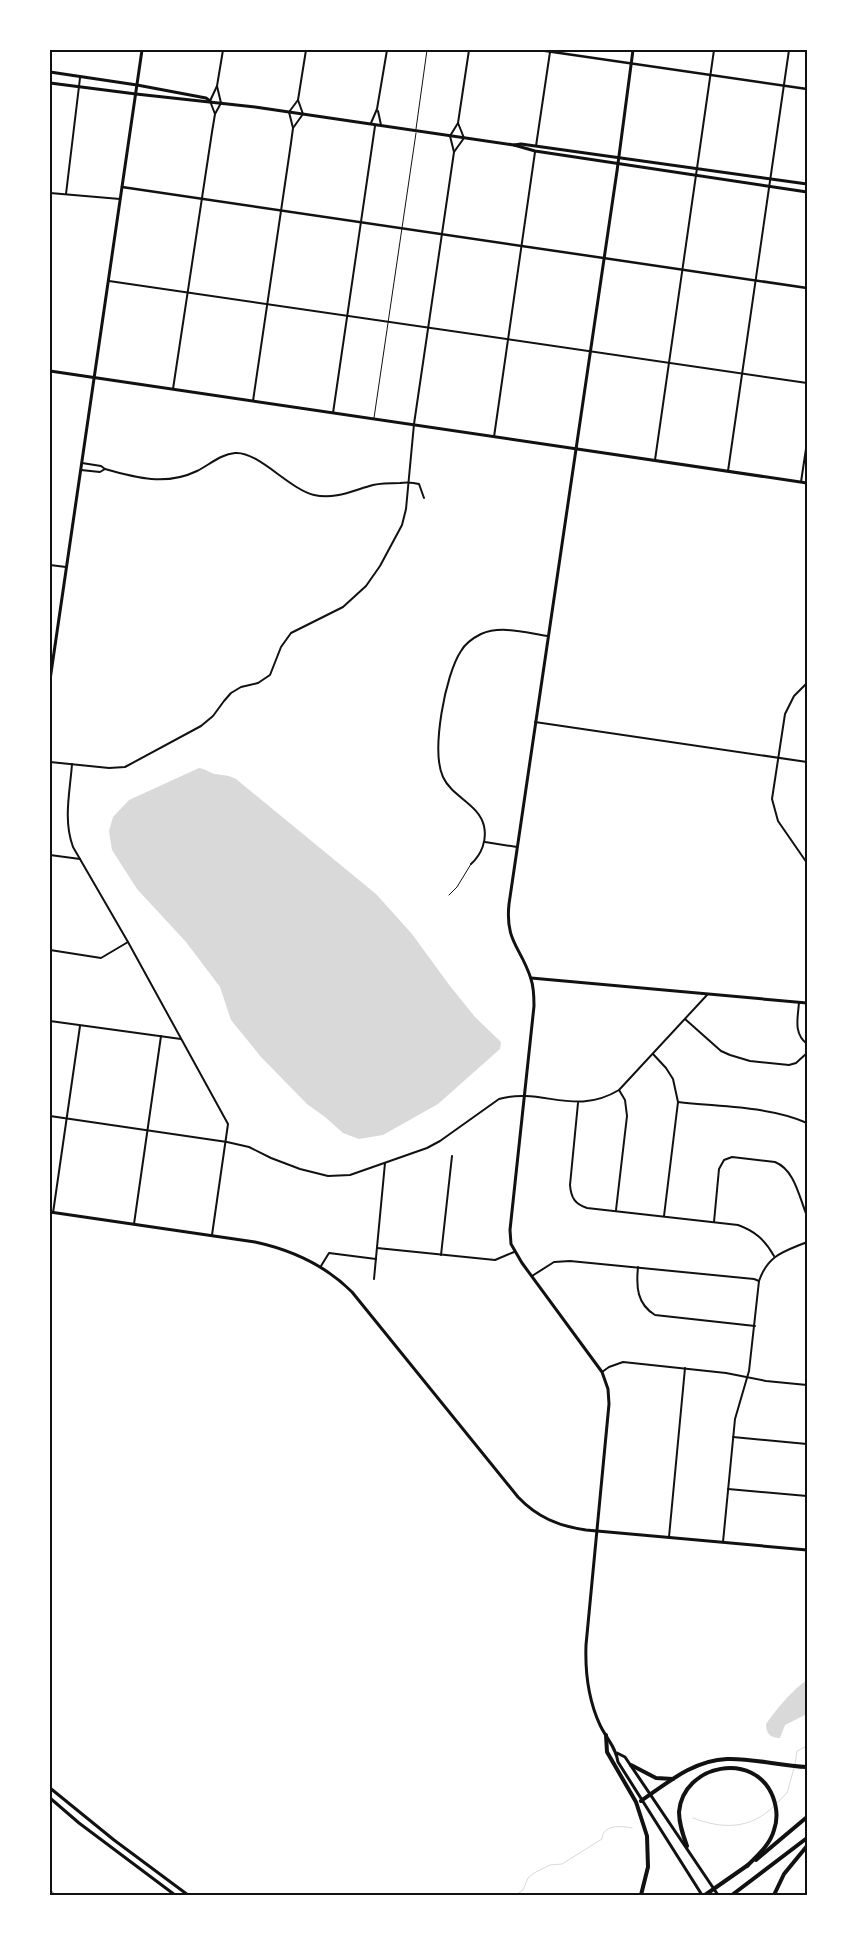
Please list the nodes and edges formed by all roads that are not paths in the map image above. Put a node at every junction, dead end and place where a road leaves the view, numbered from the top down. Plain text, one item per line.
1 (142, 50) edge
2 (223, 50) edge
3 (306, 50) edge
4 (387, 50) edge
5 (427, 50) edge
6 (469, 50) edge
7 (539, 50) edge
8 (633, 50) edge
9 (714, 50) edge
10 (789, 50) edge
11 (550, 52) junction
12 (631, 63) junction
13 (50, 72) edge
14 (710, 75) junction
15 (80, 76) junction
16 (50, 83) edge
17 (137, 85) junction
18 (217, 86) junction
19 (784, 86) junction
20 (79, 87) junction
21 (807, 89) edge
22 (136, 94) junction
23 (298, 100) junction
24 (210, 101) junction
25 (221, 103) junction
26 (378, 109) junction
27 (289, 112) junction
28 (214, 114) junction
29 (303, 114) junction
30 (458, 123) junction
31 (370, 124) junction
32 (376, 124) junction
33 (380, 125) junction
34 (293, 128) junction
35 (416, 130) junction
36 (450, 136) junction
37 (464, 138) junction
38 (514, 145) junction
39 (536, 146) junction
40 (535, 151) junction
41 (454, 152) junction
42 (618, 157) junction
43 (618, 163) junction
44 (696, 168) junction
45 (695, 176) junction
46 (770, 179) junction
47 (807, 184) edge
48 (769, 186) junction
49 (122, 187) junction
50 (807, 192) edge
51 (50, 193) edge
52 (66, 194) junction
53 (120, 199) junction
54 (202, 199) junction
55 (282, 211) junction
56 (361, 222) junction
57 (402, 228) junction
58 (442, 234) junction
59 (522, 246) junction
60 (604, 259) junction
61 (681, 269) junction
62 (755, 280) junction
63 (108, 281) junction
64 (807, 288) edge
65 (188, 292) junction
66 (268, 304) junction
67 (348, 316) junction
68 (388, 321) junction
69 (428, 327) junction
70 (508, 339) junction
71 (590, 351) junction
72 (668, 362) junction
73 (50, 371) edge
74 (742, 374) junction
75 (93, 378) junction
76 (807, 384) edge
77 (173, 389) junction
78 (253, 401) junction
79 (333, 413) junction
80 (373, 419) junction
81 (414, 424) junction
82 (494, 437) junction
83 (807, 442) edge
84 (576, 448) junction
85 (655, 460) junction
86 (82, 463) junction
87 (105, 469) junction
88 (81, 470) junction
89 (728, 471) junction
90 (408, 482) junction
91 (801, 482) junction
92 (807, 483) edge
93 (424, 498) dead end
94 (50, 565) edge
95 (66, 567) junction
96 (548, 636) junction
97 (51, 664) edge
98 (50, 680) edge
99 (807, 683) edge
100 (534, 722) junction
101 (778, 758) junction
102 (50, 762) edge
103 (807, 762) edge
104 (72, 764) junction
105 (485, 842) junction
106 (517, 847) junction
107 (50, 855) edge
108 (80, 859) junction
109 (807, 863) edge
110 (471, 864) joint
111 (449, 895) dead end
112 (128, 942) junction
113 (50, 950) edge
114 (531, 978) junction
115 (708, 994) junction
116 (799, 1002) junction
117 (807, 1003) edge
118 (685, 1019) junction
119 (50, 1021) edge
120 (80, 1026) junction
121 (161, 1036) junction
122 (181, 1039) junction
123 (807, 1044) edge
124 (807, 1053) edge
125 (653, 1054) junction
126 (619, 1090) junction
127 (525, 1096) junction
128 (678, 1102) junction
129 (578, 1103) junction
130 (50, 1116) edge
131 (67, 1119) junction
132 (807, 1123) edge
133 (147, 1130) junction
134 (227, 1142) junction
135 (452, 1156) dead end
136 (385, 1163) junction
137 (616, 1210) junction
138 (52, 1212) edge
139 (664, 1216) junction
140 (807, 1216) edge
141 (714, 1222) junction
142 (134, 1224) junction
143 (212, 1235) junction
144 (807, 1242) edge
145 (377, 1248) junction
146 (514, 1252) junction
147 (441, 1255) junction
148 (774, 1256) junction
149 (376, 1259) junction
150 (321, 1266) junction
151 (638, 1268) junction
152 (532, 1276) junction
153 (374, 1279) dead end
154 (759, 1281) junction
155 (755, 1326) junction
156 (685, 1368) junction
157 (602, 1372) junction
158 (748, 1376) junction
159 (807, 1385) edge
160 (733, 1437) junction
161 (807, 1444) edge
162 (728, 1489) junction
163 (807, 1496) edge
164 (597, 1531) junction
165 (669, 1537) junction
166 (723, 1542) junction
167 (807, 1550) edge
168 (606, 1734) junction
169 (617, 1753) junction
170 (631, 1765) junction
171 (807, 1767) edge
172 (673, 1779) junction
173 (50, 1788) edge
174 (651, 1794) junction
175 (50, 1798) edge
176 (641, 1801) junction
177 (807, 1818) edge
178 (807, 1838) edge
179 (687, 1846) junction
180 (807, 1846) edge
181 (747, 1866) junction
182 (175, 1895) edge
183 (188, 1895) edge
184 (641, 1895) edge
185 (703, 1895) edge
186 (718, 1895) edge
187 (732, 1895) edge
188 (774, 1895) edge

1 - 17 main road
2 - 18 street
3 - 23 street
4 - 26 street
5 - 35 lane
6 - 30 street
7 - 11 street
8 - 12 main road
9 - 14 street
10 - 19 street
11 - 12 street
11 - 39 street
12 - 14 street
12 - 42 main road
13 - 15 main road
14 - 19 street
14 - 44 street
15 - 17 main road
15 - 20 street
16 - 20 main road
17 - 22 main road
17 - 24 main road
18 - 24 street
18 - 25 street
19 - 21 street
19 - 46 street
20 - 22 main road
20 - 52 street
22 - 24 main road
22 - 49 main road
23 - 27 street
23 - 29 street
24 - 25 main road
24 - 28 street
25 - 27 main road
25 - 28 street
26 - 31 street
26 - 33 street
27 - 29 main road
27 - 34 street
28 - 54 street
29 - 31 main road
29 - 34 street
30 - 36 street
30 - 37 street
31 - 32 main road
32 - 33 main road
32 - 56 street
33 - 35 main road
34 - 55 street
35 - 36 main road
35 - 57 lane
36 - 37 main road
36 - 41 street
37 - 38 main road
37 - 41 street
38 - 39 main road
38 - 40 main road
39 - 42 main road
40 - 43 main road
40 - 59 street
41 - 58 street
42 - 43 main road
42 - 44 main road
43 - 45 main road
43 - 60 main road
44 - 45 street
44 - 46 main road
45 - 48 main road
45 - 61 street
46 - 47 main road
46 - 48 street
48 - 50 main road
48 - 62 street
49 - 53 main road
49 - 54 street
51 - 52 street
52 - 53 street
53 - 63 main road
54 - 55 street
54 - 65 street
55 - 56 street
55 - 66 street
56 - 57 street
56 - 67 street
57 - 58 street
57 - 68 lane
58 - 59 street
58 - 69 street
59 - 60 street
59 - 70 street
60 - 61 street
60 - 71 main road
61 - 62 street
61 - 72 street
62 - 64 street
62 - 74 street
63 - 65 street
63 - 75 main road
65 - 66 street
65 - 77 street
66 - 67 street
66 - 78 street
67 - 68 street
67 - 79 street
68 - 69 street
68 - 80 lane
69 - 70 street
69 - 81 street
70 - 71 street
70 - 82 street
71 - 72 street
71 - 84 main road
72 - 74 street
72 - 85 street
73 - 75 main road
74 - 76 street
74 - 89 street
75 - 77 main road
75 - 86 main road
77 - 78 main road
78 - 79 main road
79 - 80 main road
80 - 81 main road
81 - 82 main road
81 - 90 street
82 - 84 main road
83 - 91 street
84 - 85 main road
84 - 96 main road
85 - 89 main road
86 - 87 street
86 - 88 main road
87 - 88 street
87 - 90 street
88 - 95 main road
89 - 91 main road
90 - 93 street
90 - 104 street
91 - 92 main road
94 - 95 street
95 - 97 main road
96 - 100 main road
96 - 105 street
97 - 98 main road
99 - 101 street
100 - 101 street
100 - 106 main road
101 - 103 street
101 - 109 street
102 - 104 street
104 - 108 street
105 - 106 street
105 - 110 street
106 - 114 main road
107 - 108 street
108 - 112 street
110 - 111 lane
112 - 113 street
112 - 122 street
114 - 115 main road
114 - 127 main road
115 - 116 main road
115 - 118 street
116 - 117 main road
116 - 123 street
118 - 124 street
118 - 125 street
119 - 120 street
120 - 121 street
120 - 131 street
121 - 122 street
121 - 133 street
122 - 134 street
125 - 126 street
125 - 128 street
126 - 129 street
126 - 137 street
127 - 129 street
127 - 136 street
127 - 146 main road
128 - 132 street
128 - 139 street
129 - 137 street
130 - 131 street
131 - 133 street
131 - 138 street
133 - 134 street
133 - 142 street
134 - 136 street
134 - 143 street
135 - 147 street
136 - 145 street
137 - 139 street
138 - 142 main road
139 - 141 street
140 - 141 street
141 - 148 street
142 - 143 main road
143 - 150 main road
144 - 148 street
145 - 147 street
145 - 149 street
146 - 147 street
146 - 152 main road
148 - 154 street
149 - 150 street
149 - 153 street
150 - 164 main road
151 - 152 street
151 - 154 street
151 - 155 street
152 - 157 main road
154 - 155 street
155 - 158 street
156 - 157 street
156 - 158 street
156 - 165 street
157 - 164 main road
158 - 159 street
158 - 160 street
160 - 161 street
160 - 162 street
162 - 163 street
162 - 166 street
164 - 165 main road
164 - 168 main road
165 - 166 main road
166 - 167 main road
168 - 169 main road
168 - 184 highway
169 - 170 main road
169 - 176 main road
170 - 172 highway
170 - 174 main road
171 - 172 highway
172 - 174 highway
173 - 183 main road
174 - 176 highway
174 - 179 main road
175 - 182 main road
176 - 185 main road
177 - 181 highway
178 - 187 highway
179 - 181 highway
179 - 186 main road
180 - 188 highway
181 - 185 highway

